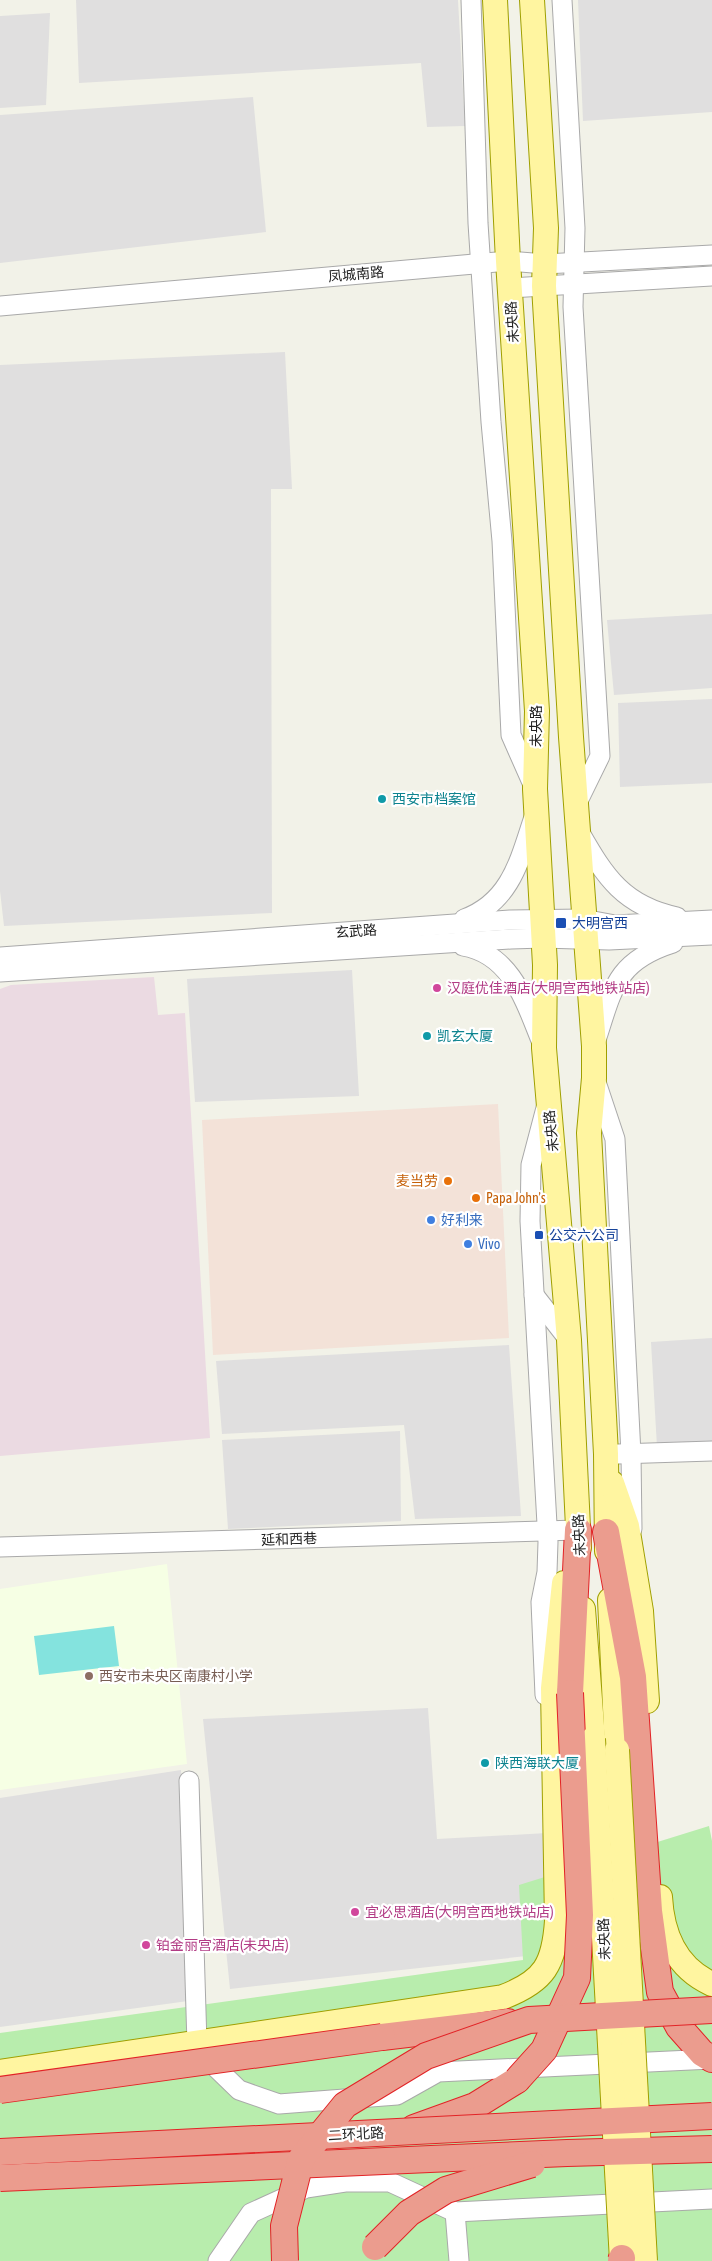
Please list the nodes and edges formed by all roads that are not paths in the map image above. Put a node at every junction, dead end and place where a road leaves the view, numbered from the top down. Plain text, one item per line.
1 (471, 0) edge
2 (495, 0) edge
3 (532, 0) edge
4 (562, 0) edge
5 (712, 255) edge
6 (508, 260) junction
7 (574, 262) junction
8 (481, 263) junction
9 (544, 275) junction
10 (712, 276) edge
11 (574, 285) junction
12 (510, 288) junction
13 (0, 306) edge
14 (536, 799) junction
15 (576, 805) junction
16 (577, 829) junction
17 (430, 926) junction
18 (543, 928) junction
19 (704, 928) edge
20 (585, 930) junction
21 (442, 944) junction
22 (0, 957) edge
23 (0, 972) edge
24 (594, 1046) junction
25 (544, 1048) junction
26 (594, 1078) junction
27 (548, 1102) junction
28 (534, 1295) junction
29 (623, 1317) junction
30 (569, 1340) junction
31 (600, 1357) junction
32 (712, 1451) edge
33 (631, 1454) junction
34 (606, 1461) junction
35 (565, 1531) junction
36 (606, 1532) junction
37 (0, 1547) edge
38 (633, 1560) junction
39 (189, 1781) dead end
40 (712, 1984) edge
41 (708, 2011) edge
42 (529, 2020) junction
43 (197, 2044) junction
44 (712, 2059) edge
45 (0, 2072) edge
46 (0, 2090) edge
47 (712, 2116) edge
48 (404, 2132) junction
49 (711, 2150) edge
50 (0, 2152) edge
51 (567, 2153) junction
52 (0, 2178) edge
53 (712, 2199) edge
54 (455, 2212) junction
55 (634, 2258) edge
56 (218, 2261) edge
57 (285, 2261) edge
58 (370, 2261) edge
59 (459, 2261) edge

1 - 8 street
2 - 6 main road, 未央路
3 - 9 main road, 未央路
4 - 7 street
5 - 7 street, 凤城南路
6 - 8 street, 凤城南路
6 - 9 street, 凤城南路
6 - 12 main road, 未央路
7 - 9 street, 凤城南路
7 - 11 street
8 - 13 street, 凤城南路
8 - 14 street
9 - 11 street, 凤城南路
9 - 12 street, 凤城南路
9 - 15 main road, 未央路
10 - 11 street, 凤城南路
11 - 15 street
12 - 14 main road, 未央路
14 - 17 street
14 - 18 main road, 未央路
15 - 16 main road, 未央路
16 - 19 street
16 - 20 main road, 未央路
17 - 18 street, 玄武路
17 - 22 street, 玄武路
18 - 20 street, 玄武路
18 - 21 street, 玄武路
18 - 25 main road, 未央路
19 - 20 street, 玄武路
19 - 24 street
20 - 24 main road, 未央路
21 - 23 street, 玄武路
21 - 25 street
24 - 26 main road, 未央路
25 - 27 main road, 未央路
26 - 29 street
26 - 31 main road, 未央路
27 - 28 street
27 - 30 main road, 未央路
28 - 30 street
28 - 35 street
29 - 31 street
29 - 33 street
30 - 35 main road, 未央路
31 - 34 main road, 未央路
32 - 33 street
33 - 34 street
33 - 38 street
34 - 36 main road, 未央路
34 - 38 main road
35 - 37 street, 延和西巷
35 - 43 main road
35 - 48 highway, bridge
35 - 55 main road, 未央路, bridge
36 - 44 highway
36 - 55 main road, 未央路, bridge
38 - 40 main road
39 - 43 street
41 - 42 highway, bridge
42 - 46 highway, bridge
42 - 57 highway, bridge
43 - 44 street
43 - 45 main road
47 - 48 highway, 二环北路, bridge
48 - 50 highway, 二环北路, bridge
49 - 51 highway, 二环北路, bridge
51 - 52 highway, 二环北路, bridge
51 - 58 highway, bridge
53 - 54 street
54 - 56 street
54 - 59 street

